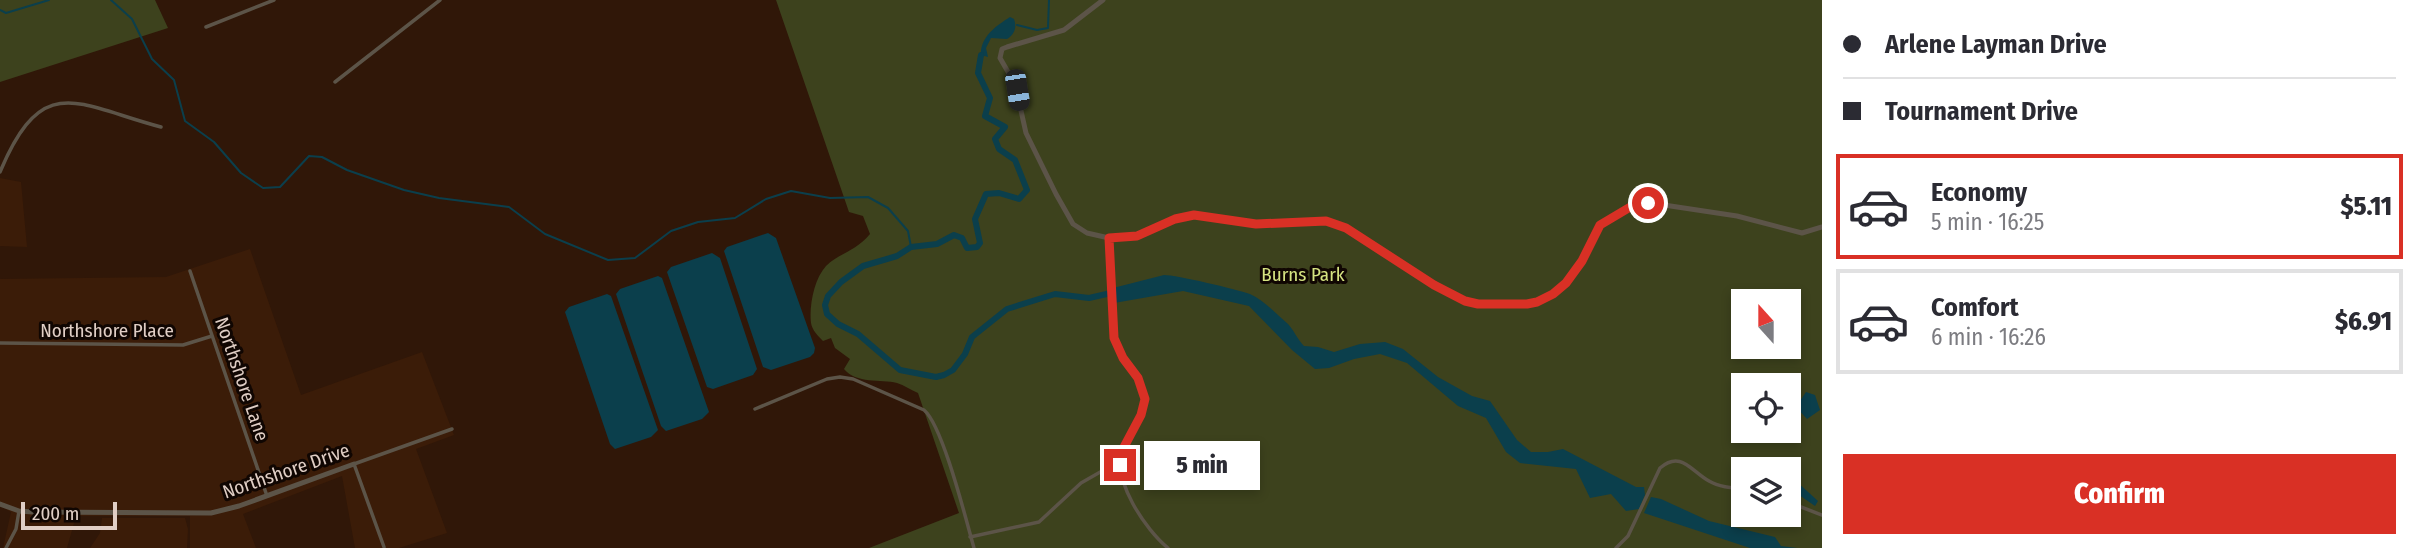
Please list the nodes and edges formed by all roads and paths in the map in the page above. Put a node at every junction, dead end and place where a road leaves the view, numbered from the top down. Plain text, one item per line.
1 (274, 0) edge
2 (440, 0) edge
3 (1103, 0) edge
4 (206, 27) dead end
5 (335, 82) dead end
6 (161, 127) dead end
7 (0, 172) edge
8 (1822, 227) edge
9 (1109, 238) junction
10 (190, 271) dead end
11 (212, 336) junction
12 (0, 343) edge
13 (755, 409) dead end
14 (452, 429) dead end
15 (354, 464) junction
16 (1120, 465) junction
17 (1731, 487) edge
18 (267, 496) junction
19 (0, 504) edge
20 (1801, 507) edge
21 (19, 511) junction
22 (1822, 515) edge
23 (970, 537) junction
24 (384, 547) edge
25 (6, 548) edge
26 (974, 548) edge
27 (1168, 548) edge
28 (1616, 548) edge

1 - 4 street
2 - 5 street
3 - 9 street
6 - 7 street
8 - 9 street
9 - 16 street
10 - 11 street, Northshore Lane
11 - 12 street, Northshore Place
11 - 18 street, Northshore Lane
13 - 23 street
14 - 15 street, Northshore Drive
15 - 18 street, Northshore Drive
15 - 24 street
16 - 23 street
16 - 27 street
17 - 28 street
18 - 21 street, Northshore Drive
19 - 21 street, Northshore Drive
20 - 22 street
21 - 25 street
23 - 26 street

